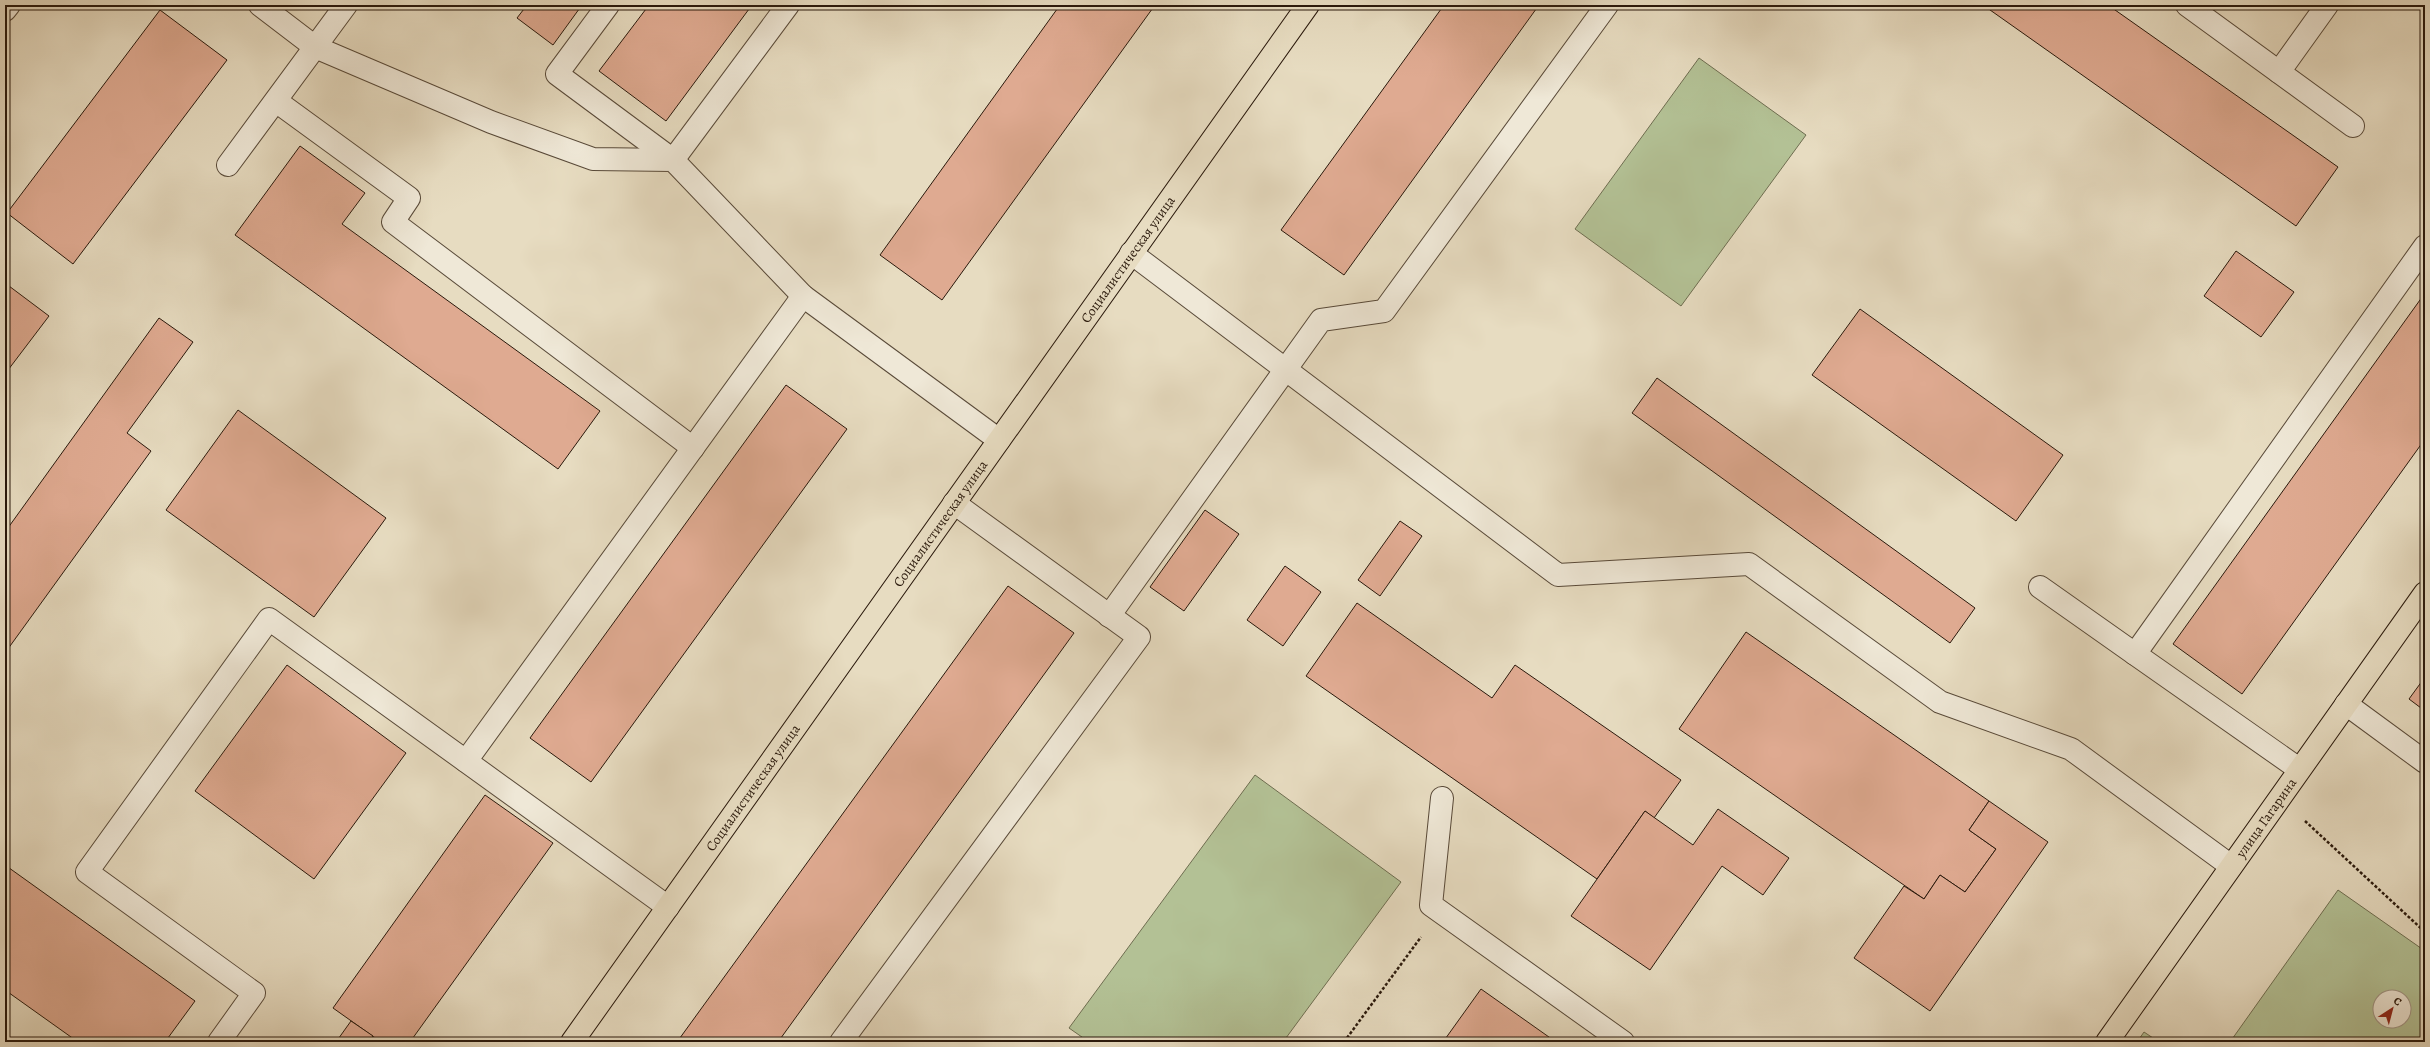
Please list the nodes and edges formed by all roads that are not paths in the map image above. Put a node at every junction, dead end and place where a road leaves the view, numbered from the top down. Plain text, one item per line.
1 (9, 5) edge
2 (260, 5) edge
3 (346, 5) edge
4 (608, 5) edge
5 (788, 5) edge
6 (1308, 5) edge
7 (1606, 5) edge
8 (2187, 5) edge
9 (2327, 5) edge
10 (5, 10) edge
11 (315, 46) junction
12 (2279, 72) junction
13 (276, 101) junction
14 (2353, 126) dead end
15 (673, 160) junction
16 (228, 165) dead end
17 (2425, 246) edge
18 (1131, 253) junction
19 (803, 296) junction
20 (1285, 369) junction
21 (999, 440) junction
22 (693, 448) junction
23 (954, 503) junction
24 (2040, 587) dead end
25 (2422, 603) edge
26 (1109, 616) junction
27 (2135, 654) junction
28 (2346, 704) junction
29 (466, 761) junction
30 (2425, 762) edge
31 (2300, 769) junction
32 (1442, 798) dead end
33 (2231, 866) junction
34 (668, 907) junction
35 (219, 1042) edge
36 (572, 1042) edge
37 (841, 1042) edge
38 (1623, 1042) edge
39 (2107, 1042) edge

1 - 10 street
2 - 11 street
3 - 11 street
4 - 15 street
5 - 15 street
6 - 18 main road, Социалистическая улица
7 - 20 street
8 - 12 street
9 - 12 street
11 - 13 street
11 - 15 street
12 - 14 street
13 - 16 street
13 - 22 street
15 - 19 street
17 - 27 street
18 - 20 street
18 - 21 main road, Социалистическая улица
19 - 21 street
19 - 22 street
20 - 26 street
20 - 33 street
21 - 23 main road, Социалистическая улица
22 - 29 street
23 - 26 street
23 - 34 main road, Социалистическая улица
24 - 27 street
25 - 28 main road, улица Гагарина
26 - 37 street
27 - 31 street
28 - 30 street
28 - 31 main road, улица Гагарина
29 - 34 street
29 - 35 street
31 - 33 main road, улица Гагарина
32 - 38 street
33 - 39 main road, улица Гагарина
34 - 36 main road, Социалистическая улица

